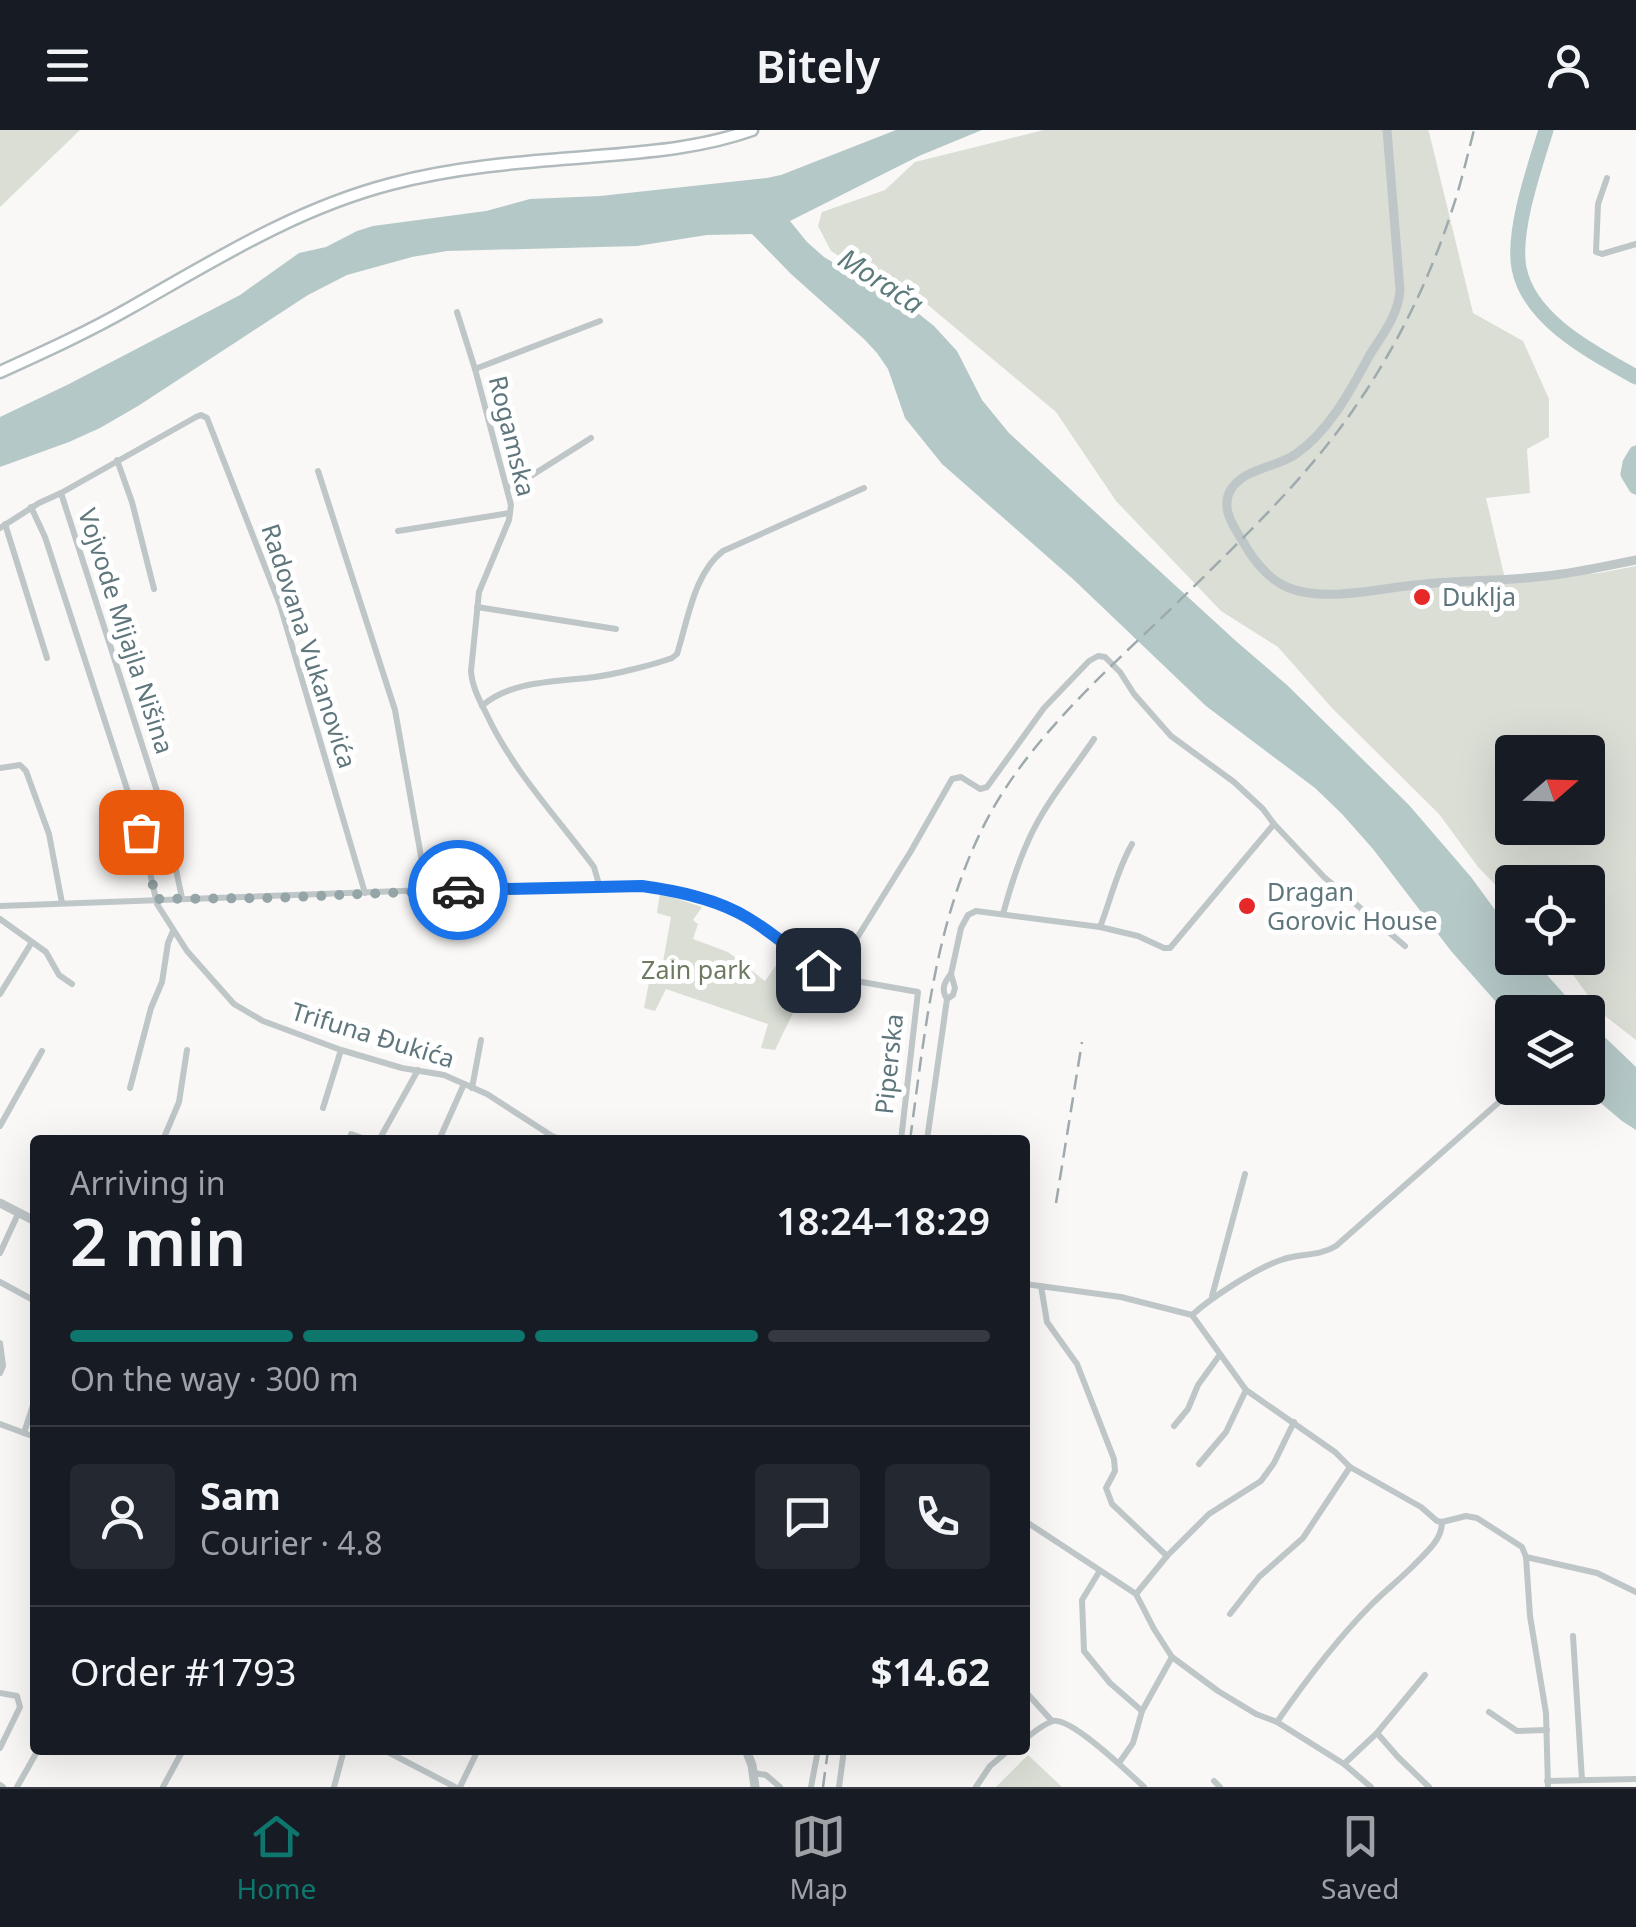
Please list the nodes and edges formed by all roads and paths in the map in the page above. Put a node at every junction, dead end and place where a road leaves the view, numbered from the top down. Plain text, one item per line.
1 (752, 130) edge
2 (1388, 130) edge
3 (1607, 178) dead end
4 (1636, 244) edge
5 (457, 312) dead end
6 (600, 321) dead end
7 (475, 369) junction
8 (0, 372) edge
9 (591, 438) dead end
10 (117, 460) junction
11 (318, 472) dead end
12 (508, 487) junction
13 (864, 488) dead end
14 (61, 493) junction
15 (31, 507) junction
16 (510, 512) junction
17 (3, 526) edge
18 (398, 531) dead end
19 (1636, 560) edge
20 (154, 589) dead end
21 (477, 606) junction
22 (616, 629) dead end
23 (47, 658) dead end
24 (482, 706) junction
25 (1094, 739) dead end
26 (0, 768) edge
27 (1274, 824) junction
28 (1132, 844) dead end
29 (600, 888) junction
30 (428, 890) junction
31 (365, 893) junction
32 (182, 898) junction
33 (156, 899) junction
34 (62, 903) junction
35 (0, 906) edge
36 (1002, 914) junction
37 (0, 918) edge
38 (1100, 927) junction
39 (173, 932) junction
40 (32, 942) junction
41 (1405, 946) dead end
42 (834, 975) junction
43 (72, 984) dead end
44 (0, 994) edge
45 (481, 1040) dead end
46 (187, 1050) dead end
47 (341, 1050) junction
48 (42, 1051) dead end
49 (418, 1070) junction
50 (468, 1086) junction
51 (130, 1088) dead end
52 (1496, 1105) edge
53 (323, 1108) dead end
54 (0, 1126) edge
55 (351, 1134) dead end
56 (165, 1135) edge
57 (354, 1135) edge
58 (381, 1135) edge
59 (442, 1135) edge
60 (550, 1135) edge
61 (902, 1135) edge
62 (928, 1135) edge
63 (1245, 1174) dead end
64 (0, 1204) edge
65 (18, 1214) junction
66 (30, 1219) edge
67 (0, 1253) edge
68 (0, 1282) edge
69 (1030, 1285) edge
70 (1040, 1286) junction
71 (1212, 1297) junction
72 (30, 1298) edge
73 (1192, 1315) junction
74 (0, 1343) edge
75 (1219, 1356) junction
76 (0, 1373) edge
77 (1246, 1390) junction
78 (30, 1415) edge
79 (1294, 1422) junction
80 (0, 1424) edge
81 (1174, 1426) dead end
82 (24, 1434) junction
83 (30, 1436) edge
84 (1199, 1464) dead end
85 (1350, 1468) junction
86 (1442, 1522) junction
87 (1030, 1524) edge
88 (1167, 1556) junction
89 (1526, 1557) junction
90 (1099, 1572) junction
91 (1636, 1592) edge
92 (1136, 1594) junction
93 (1230, 1614) dead end
94 (1573, 1636) dead end
95 (1172, 1657) junction
96 (1424, 1675) dead end
97 (0, 1692) edge
98 (1030, 1697) edge
99 (1142, 1712) junction
100 (1489, 1712) dead end
101 (1052, 1722) junction
102 (1277, 1722) junction
103 (1547, 1730) junction
104 (1378, 1733) junction
105 (1030, 1736) edge
106 (0, 1748) edge
107 (35, 1755) edge
108 (180, 1755) edge
109 (343, 1755) edge
110 (394, 1755) edge
111 (475, 1755) edge
112 (748, 1755) edge
113 (817, 1755) edge
114 (843, 1755) edge
115 (1002, 1755) edge
116 (1119, 1762) junction
117 (1344, 1764) junction
118 (754, 1772) junction
119 (1636, 1779) edge
120 (1582, 1780) junction
121 (1547, 1784) edge
122 (453, 1786) edge
123 (17, 1787) edge
124 (163, 1787) edge
125 (334, 1787) edge
126 (755, 1787) edge
127 (780, 1787) edge
128 (812, 1787) edge
129 (839, 1787) edge
130 (976, 1787) edge
131 (1144, 1787) edge
132 (1371, 1787) edge
133 (1428, 1787) edge

1 - 8 main road
2 - 19 street
3 - 4 street
5 - 7 street, Rogamska
6 - 7 street
7 - 12 street, Rogamska
9 - 12 street
10 - 14 street
10 - 20 street
10 - 31 street, Radovana Vukanovića
11 - 30 street
12 - 16 street, Rogamska
13 - 24 street
14 - 15 street
14 - 32 street, Vojvode Mijajla Nišina
15 - 17 street
15 - 33 street, Trifuna Đukića
16 - 18 street
16 - 21 street, Rogamska
17 - 23 street
21 - 22 street
21 - 24 street, Rogamska
24 - 29 street, Rogamska
25 - 36 street
26 - 34 street
27 - 38 street
27 - 41 street
27 - 42 street
28 - 38 street
29 - 30 street, Piperska
29 - 42 street, Piperska
30 - 31 street, Piperska
31 - 32 street, Piperska
32 - 33 street, Piperska
33 - 34 street, Piperska
33 - 39 street, Trifuna Đukića
34 - 35 street, Piperska
36 - 38 street
36 - 62 street
37 - 40 street
39 - 47 street, Trifuna Đukića
39 - 51 street
40 - 43 street
40 - 44 street
42 - 61 street, Piperska
45 - 50 street
46 - 56 street
47 - 49 street, Trifuna Đukića
47 - 53 street
48 - 54 street
49 - 50 street, Trifuna Đukića
49 - 58 street
50 - 59 street
50 - 60 street, Trifuna Đukića
52 - 71 street
55 - 57 street
63 - 71 street
64 - 65 street
65 - 66 street
65 - 67 street
68 - 72 street
69 - 70 street
70 - 73 street
70 - 88 street
71 - 73 street
73 - 75 street
74 - 76 street
75 - 77 street
75 - 81 street
77 - 79 street
77 - 84 street
78 - 82 street
79 - 85 street
79 - 88 street
80 - 82 street
82 - 83 street
85 - 86 street
85 - 93 street
86 - 89 street
86 - 102 street
87 - 90 street
88 - 92 street
89 - 91 street
89 - 103 street
90 - 92 street
90 - 99 street
92 - 95 street
94 - 120 street
95 - 99 street
95 - 102 street
96 - 104 street
97 - 106 street
98 - 101 street
99 - 116 street
100 - 103 street
101 - 105 street
101 - 116 street
102 - 117 street
103 - 121 street
104 - 117 street
104 - 133 street
107 - 123 street
108 - 124 street
109 - 125 street
110 - 122 street
111 - 122 street
112 - 118 street
113 - 128 street
114 - 129 street
115 - 130 street
116 - 131 street
117 - 132 street
118 - 126 street
118 - 127 street
119 - 120 street
120 - 121 street

